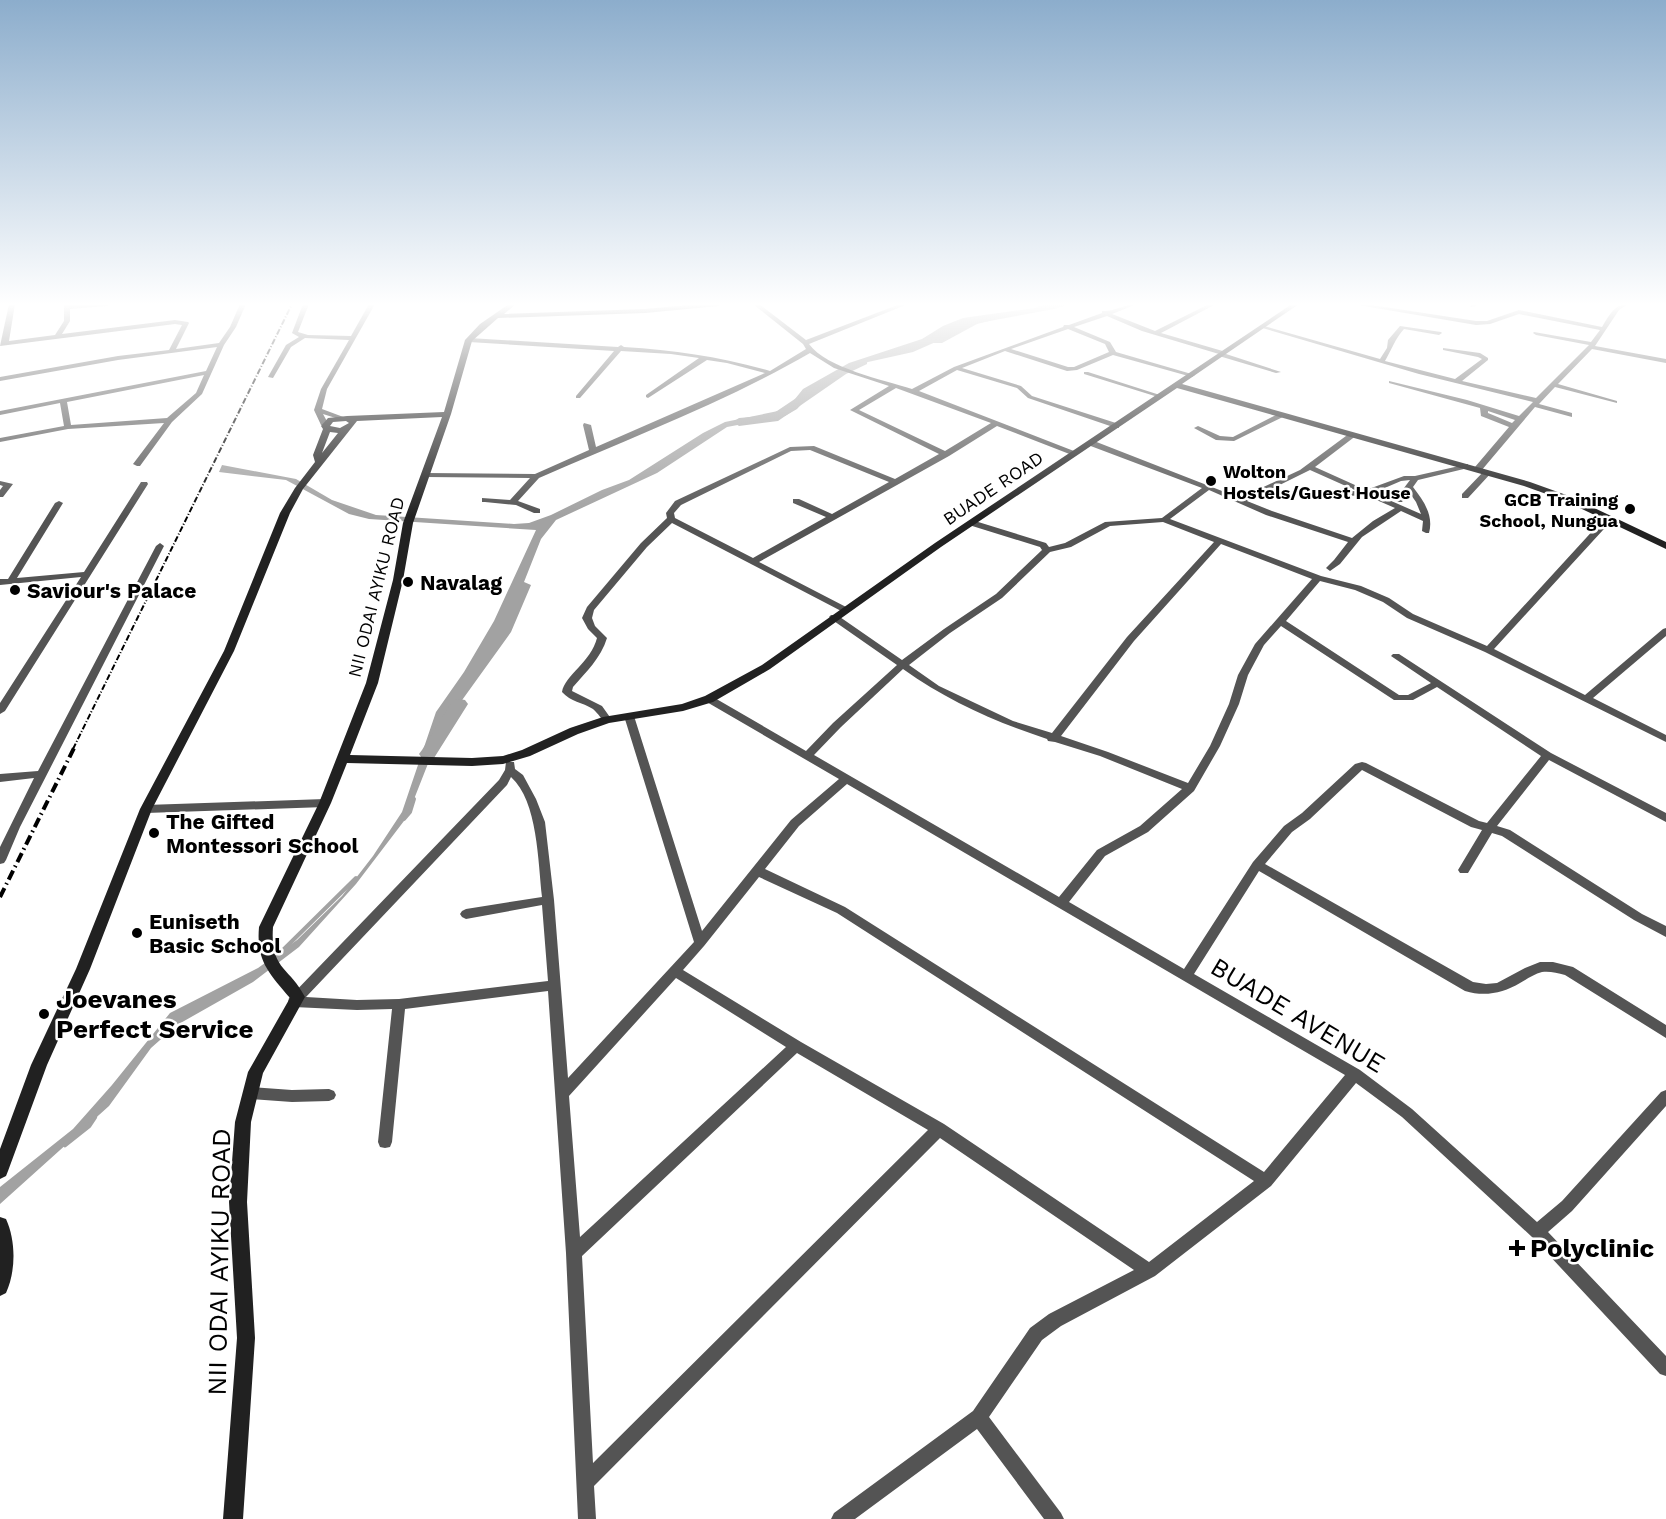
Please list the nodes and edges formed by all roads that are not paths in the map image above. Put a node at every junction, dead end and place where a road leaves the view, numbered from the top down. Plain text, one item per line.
1 (23, 375) edge
2 (195, 375) edge
3 (209, 375) edge
4 (332, 375) edge
5 (457, 375) edge
6 (597, 375) edge
7 (679, 375) edge
8 (767, 375) edge
9 (858, 375) edge
10 (943, 375) edge
11 (979, 375) edge
12 (1092, 375) edge
13 (1192, 375) edge
14 (1433, 375) edge
15 (1465, 375) edge
16 (1564, 375) edge
17 (0, 379) edge
18 (1457, 381) junction
19 (1391, 382) dead end
20 (1176, 385) junction
21 (1555, 385) junction
22 (894, 386) junction
23 (913, 391) junction
24 (648, 396) dead end
25 (1160, 396) junction
26 (578, 397) dead end
27 (63, 400) junction
28 (1615, 402) dead end
29 (1537, 403) junction
30 (1484, 408) junction
31 (318, 410) junction
32 (0, 413) edge
33 (447, 414) junction
34 (1569, 415) dead end
35 (1283, 416) junction
36 (1520, 419) junction
37 (169, 420) junction
38 (347, 423) junction
39 (996, 423) junction
40 (587, 425) dead end
41 (1116, 426) junction
42 (1513, 426) junction
43 (326, 427) junction
44 (68, 428) junction
45 (1198, 428) dead end
46 (1353, 435) junction
47 (0, 440) edge
48 (1091, 443) junction
49 (593, 450) junction
50 (1075, 453) junction
51 (946, 454) junction
52 (318, 460) junction
53 (137, 464) dead end
54 (1465, 466) junction
55 (1310, 467) junction
56 (1478, 469) junction
57 (1488, 472) junction
58 (426, 475) junction
59 (536, 476) junction
60 (1414, 478) junction
61 (896, 482) junction
62 (0, 483) edge
63 (144, 484) dead end
64 (1408, 486) junction
65 (1208, 487) junction
66 (1368, 491) junction
67 (1327, 494) dead end
68 (0, 495) edge
69 (1465, 496) dead end
70 (485, 500) dead end
71 (796, 501) dead end
72 (1240, 501) junction
73 (513, 502) junction
74 (59, 503) dead end
75 (1400, 504) junction
76 (537, 511) dead end
77 (830, 516) junction
78 (671, 519) junction
79 (1164, 520) junction
80 (1427, 520) junction
81 (1612, 520) junction
82 (972, 523) junction
83 (1426, 531) dead end
84 (1219, 541) junction
85 (1353, 541) junction
86 (160, 546) dead end
87 (1666, 546) edge
88 (1047, 550) junction
89 (754, 561) junction
90 (1330, 568) dead end
91 (87, 574) junction
92 (1318, 578) junction
93 (11, 581) junction
94 (0, 582) edge
95 (845, 610) junction
96 (834, 617) junction
97 (1280, 621) junction
98 (1666, 631) edge
99 (1488, 650) junction
100 (1396, 656) dead end
101 (901, 666) junction
102 (1438, 683) junction
103 (710, 699) junction
104 (1586, 699) junction
105 (0, 711) edge
106 (629, 716) junction
107 (607, 720) junction
108 (1052, 739) junction
109 (1666, 739) edge
110 (808, 755) junction
111 (1546, 755) junction
112 (343, 759) junction
113 (510, 764) junction
114 (43, 774) junction
115 (0, 778) edge
116 (846, 779) junction
117 (1190, 788) junction
118 (325, 802) junction
119 (146, 809) junction
120 (1666, 818) edge
121 (1489, 828) junction
122 (0, 860) edge
123 (1257, 866) junction
124 (1464, 870) dead end
125 (758, 872) junction
126 (548, 900) junction
127 (1061, 903) junction
128 (466, 914) dead end
129 (1666, 932) edge
130 (700, 943) junction
131 (675, 971) junction
132 (1186, 975) junction
133 (555, 985) junction
134 (296, 999) junction
135 (399, 1004) junction
136 (1666, 1032) edge
137 (796, 1046) junction
138 (1355, 1074) junction
139 (250, 1093) junction
140 (562, 1094) junction
141 (329, 1095) dead end
142 (1666, 1096) edge
143 (939, 1130) junction
144 (385, 1142) dead end
145 (0, 1170) edge
146 (1266, 1181) junction
147 (0, 1225) edge
148 (1538, 1232) junction
149 (574, 1253) junction
150 (1149, 1272) junction
151 (0, 1287) edge
152 (1666, 1368) edge
153 (979, 1418) junction
154 (586, 1482) junction
155 (233, 1519) edge
156 (587, 1519) edge
157 (840, 1519) edge
158 (1055, 1519) edge

1 - 17 street
2 - 27 street
3 - 37 street
4 - 31 street
5 - 33 street, NII ODAI AYIKU ROAD
6 - 26 street
7 - 24 street
8 - 49 street
9 - 22 street
10 - 23 street
11 - 41 street
12 - 25 street
13 - 20 street, BUADE ROAD
14 - 18 street
15 - 18 street
16 - 21 street
18 - 29 street
19 - 30 street
20 - 25 street, BUADE ROAD
20 - 35 street
21 - 28 street
21 - 29 street
22 - 23 street
22 - 51 street
23 - 39 street
25 - 41 street, BUADE ROAD
27 - 32 street
27 - 44 street
29 - 34 street
29 - 36 street
30 - 36 street
30 - 42 street
31 - 38 street
31 - 43 street
33 - 38 street
33 - 58 street, NII ODAI AYIKU ROAD
35 - 45 street
35 - 46 street
36 - 42 street
37 - 44 street
37 - 53 street
38 - 43 street
38 - 52 street
39 - 50 street
39 - 51 street
40 - 49 street
41 - 48 street, BUADE ROAD
42 - 56 street
43 - 52 street
44 - 47 street
46 - 54 street
46 - 55 street
48 - 50 street, BUADE ROAD
48 - 65 street
49 - 59 street
50 - 82 street, BUADE ROAD
51 - 61 street
52 - 119 street
54 - 56 street
54 - 60 street
55 - 66 street
55 - 72 street
56 - 57 street
57 - 69 street
57 - 81 street
58 - 59 street
58 - 112 street, NII ODAI AYIKU ROAD
59 - 73 street
60 - 64 street
60 - 66 street
61 - 77 street
61 - 78 street
62 - 68 street
63 - 91 street
64 - 75 street
64 - 80 street
65 - 72 street
65 - 79 street
66 - 67 street
66 - 75 street
70 - 73 street
71 - 77 street
72 - 85 street
73 - 76 street
74 - 93 street
75 - 80 street
75 - 85 street
77 - 89 street
78 - 89 street
78 - 107 street
79 - 84 street
79 - 88 street
80 - 83 street
81 - 87 street
81 - 99 street
82 - 88 street
82 - 95 street, BUADE ROAD
84 - 92 street
84 - 108 street
85 - 90 street
86 - 114 street
88 - 101 street
89 - 95 street
91 - 93 street
91 - 105 street
92 - 97 street
92 - 99 street
93 - 94 street
95 - 96 street, BUADE ROAD
96 - 101 street
96 - 103 street, BUADE ROAD
97 - 102 street
97 - 117 street
98 - 104 street
99 - 104 street
100 - 102 street
101 - 108 street
101 - 110 street
102 - 111 street
103 - 106 street, BUADE ROAD
103 - 110 street, BUADE AVENUE
104 - 109 street
106 - 107 street, BUADE ROAD
106 - 130 street
107 - 113 street, BUADE ROAD
108 - 117 street
110 - 116 street, BUADE AVENUE
111 - 120 street
111 - 121 street
112 - 113 street
112 - 118 street, NII ODAI AYIKU ROAD
113 - 126 street
113 - 134 street
114 - 115 street
114 - 122 street
116 - 125 street
116 - 127 street, BUADE AVENUE
117 - 127 street
118 - 119 street
118 - 134 street, NII ODAI AYIKU ROAD
119 - 145 street
121 - 123 street
121 - 124 street
121 - 129 street
123 - 132 street
123 - 136 street
125 - 130 street
125 - 146 street
126 - 128 street
126 - 133 street
127 - 132 street, BUADE AVENUE
130 - 131 street
131 - 137 street
131 - 140 street
132 - 138 street, BUADE AVENUE
133 - 135 street
133 - 140 street
134 - 135 street
134 - 139 street, NII ODAI AYIKU ROAD
135 - 144 street
137 - 143 street
137 - 149 street
138 - 146 street
138 - 148 street, BUADE AVENUE
139 - 141 street
139 - 155 street, NII ODAI AYIKU ROAD
140 - 149 street
142 - 148 street
143 - 150 street
143 - 154 street
146 - 150 street
147 - 151 street
148 - 152 street, BUADE AVENUE
149 - 154 street
150 - 153 street
153 - 157 street
153 - 158 street
154 - 156 street

